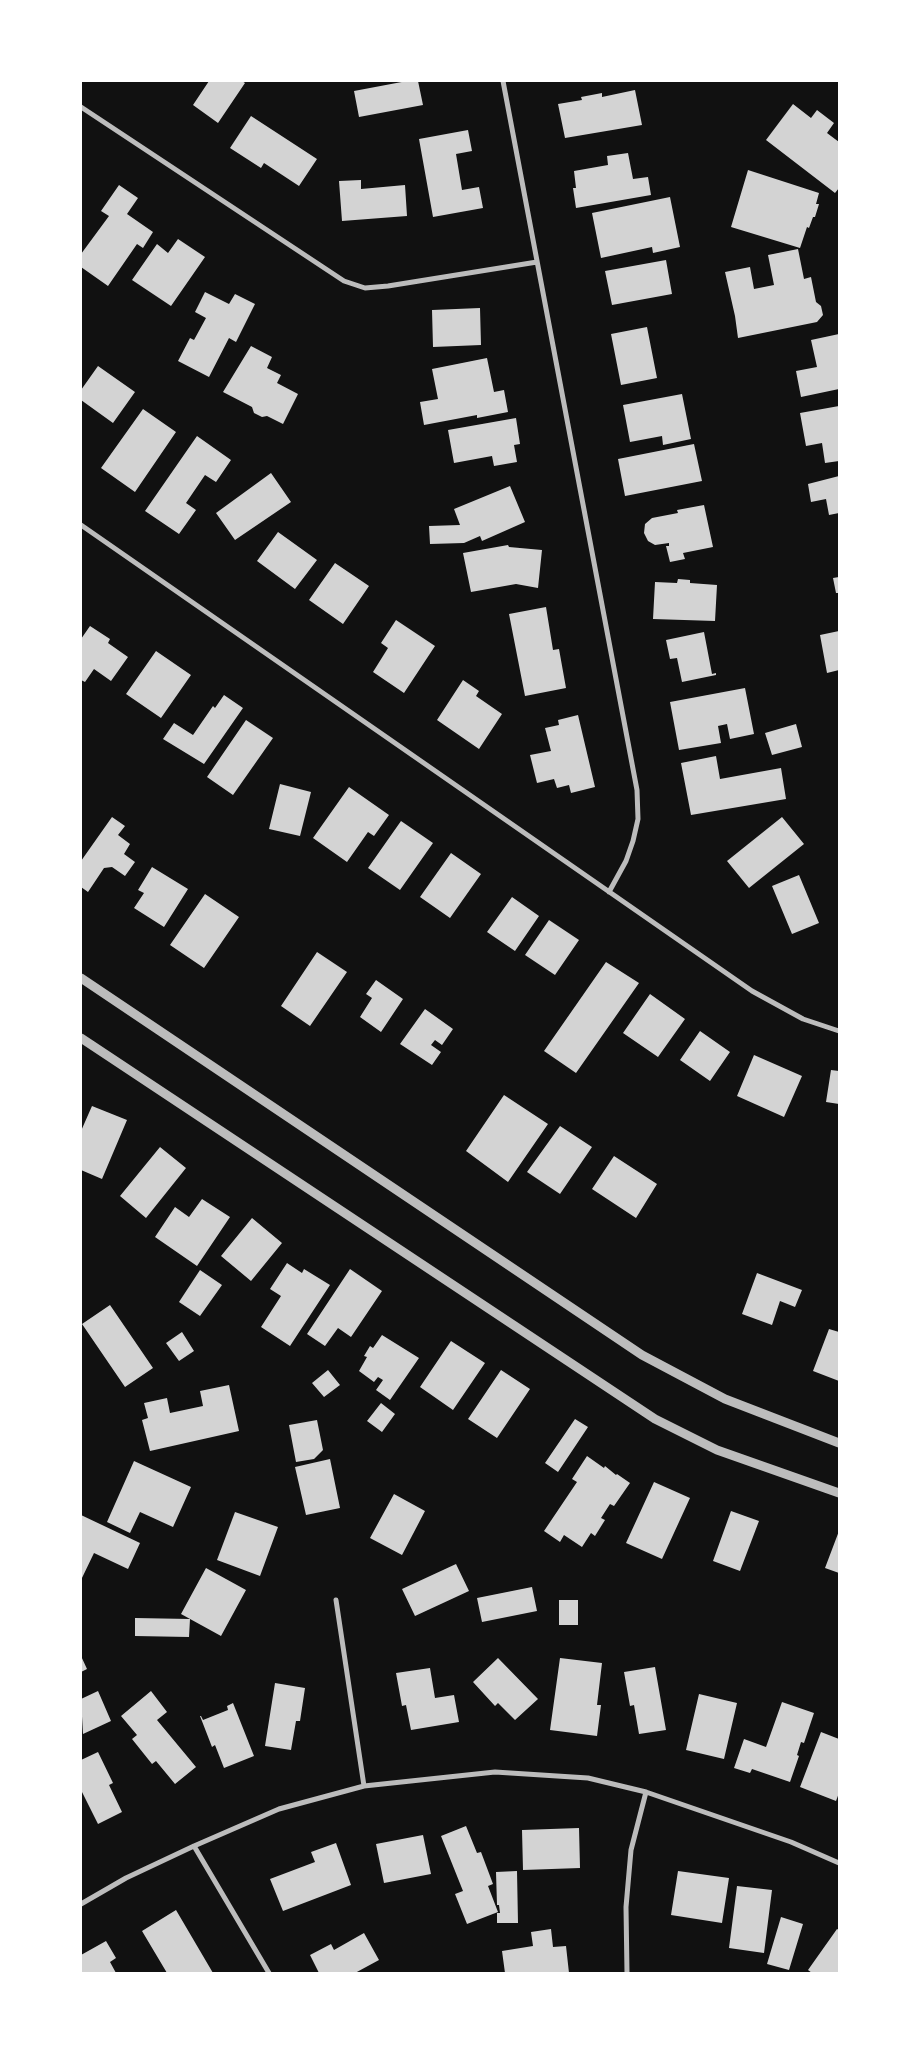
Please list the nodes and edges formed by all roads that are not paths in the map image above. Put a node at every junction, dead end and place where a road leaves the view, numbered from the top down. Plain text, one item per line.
1 (504, 81) edge
2 (81, 107) edge
3 (537, 262) junction
4 (81, 525) edge
5 (609, 892) junction
6 (81, 978) edge
7 (839, 1031) edge
8 (81, 1038) edge
9 (839, 1442) edge
10 (839, 1493) edge
11 (336, 1600) dead end
12 (364, 1786) junction
13 (646, 1792) junction
14 (194, 1846) junction
15 (839, 1863) edge
16 (81, 1904) edge
17 (269, 1973) edge
18 (627, 1973) edge

1 - 3 street
2 - 3 street
3 - 5 street
4 - 5 street
5 - 7 street
6 - 9 street
8 - 10 street
11 - 12 street
12 - 13 street
12 - 14 street
13 - 15 street
13 - 18 street
14 - 16 street
14 - 17 street

